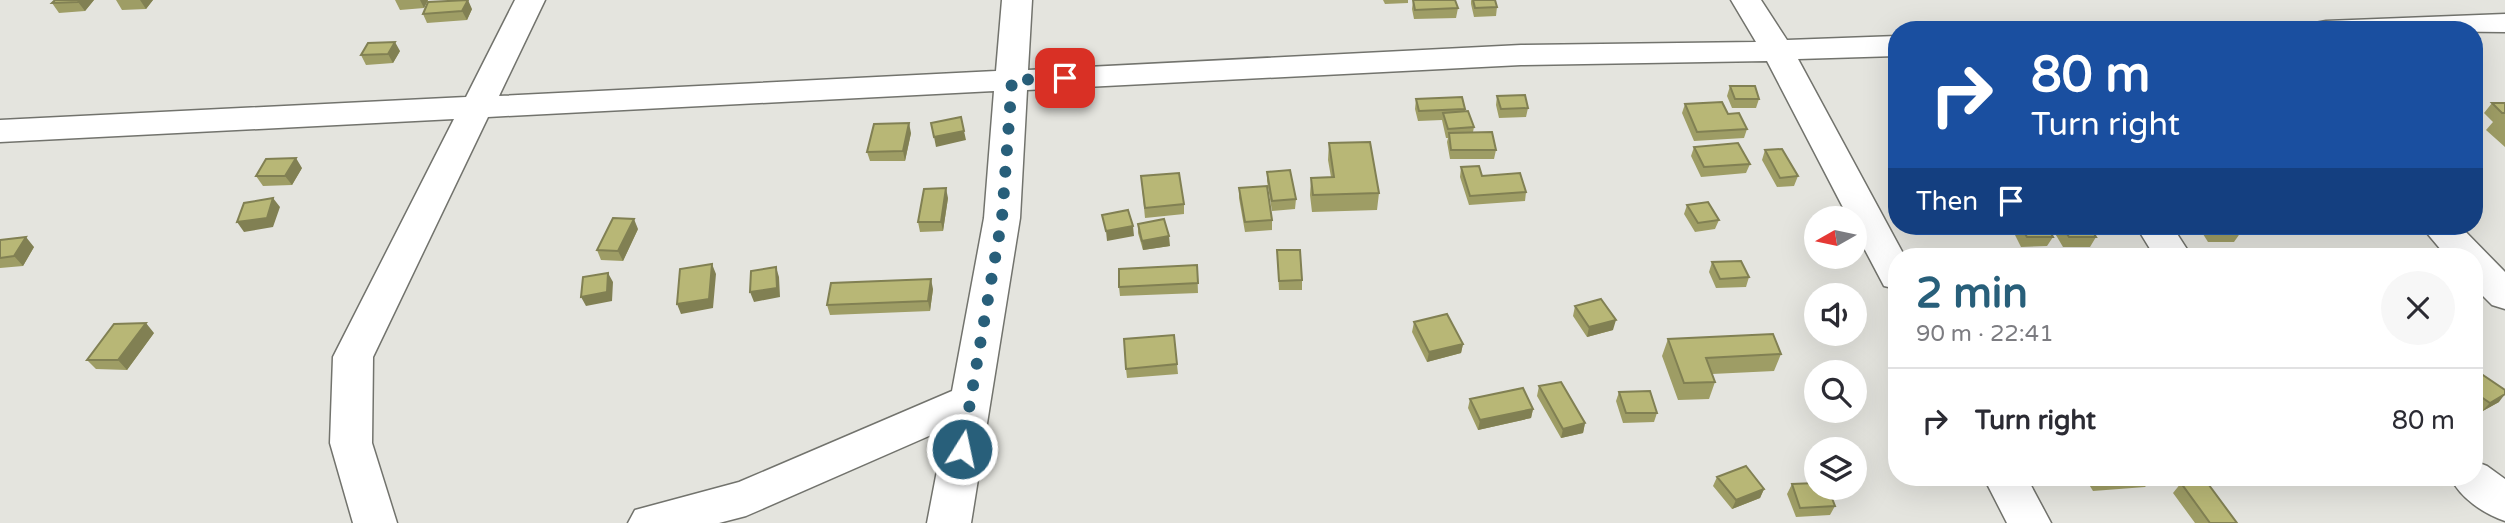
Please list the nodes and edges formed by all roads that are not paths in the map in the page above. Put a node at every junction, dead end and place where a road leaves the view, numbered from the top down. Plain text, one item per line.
1 (530, 0) edge
2 (1017, 0) edge
3 (1746, 0) edge
4 (2505, 23) edge
5 (2483, 24) edge
6 (1888, 46) edge
7 (1777, 50) junction
8 (1012, 80) junction
9 (478, 107) junction
10 (0, 131) edge
11 (2448, 235) edge
12 (2460, 248) edge
13 (1888, 259) edge
14 (2505, 261) edge
15 (2483, 262) edge
16 (2483, 272) edge
17 (2505, 295) edge
18 (971, 400) junction
19 (2009, 486) edge
20 (2483, 486) edge
21 (2505, 503) edge
22 (375, 523) edge
23 (650, 523) edge
24 (949, 523) edge
25 (2029, 523) edge

1 - 9 street
2 - 8 street
3 - 7 street
4 - 5 street
6 - 7 street
7 - 8 street
7 - 13 street
8 - 9 street
8 - 18 street
9 - 10 street
9 - 22 street
11 - 12 street
14 - 15 street
16 - 17 street
18 - 23 street
18 - 24 street
19 - 25 street
20 - 21 street

